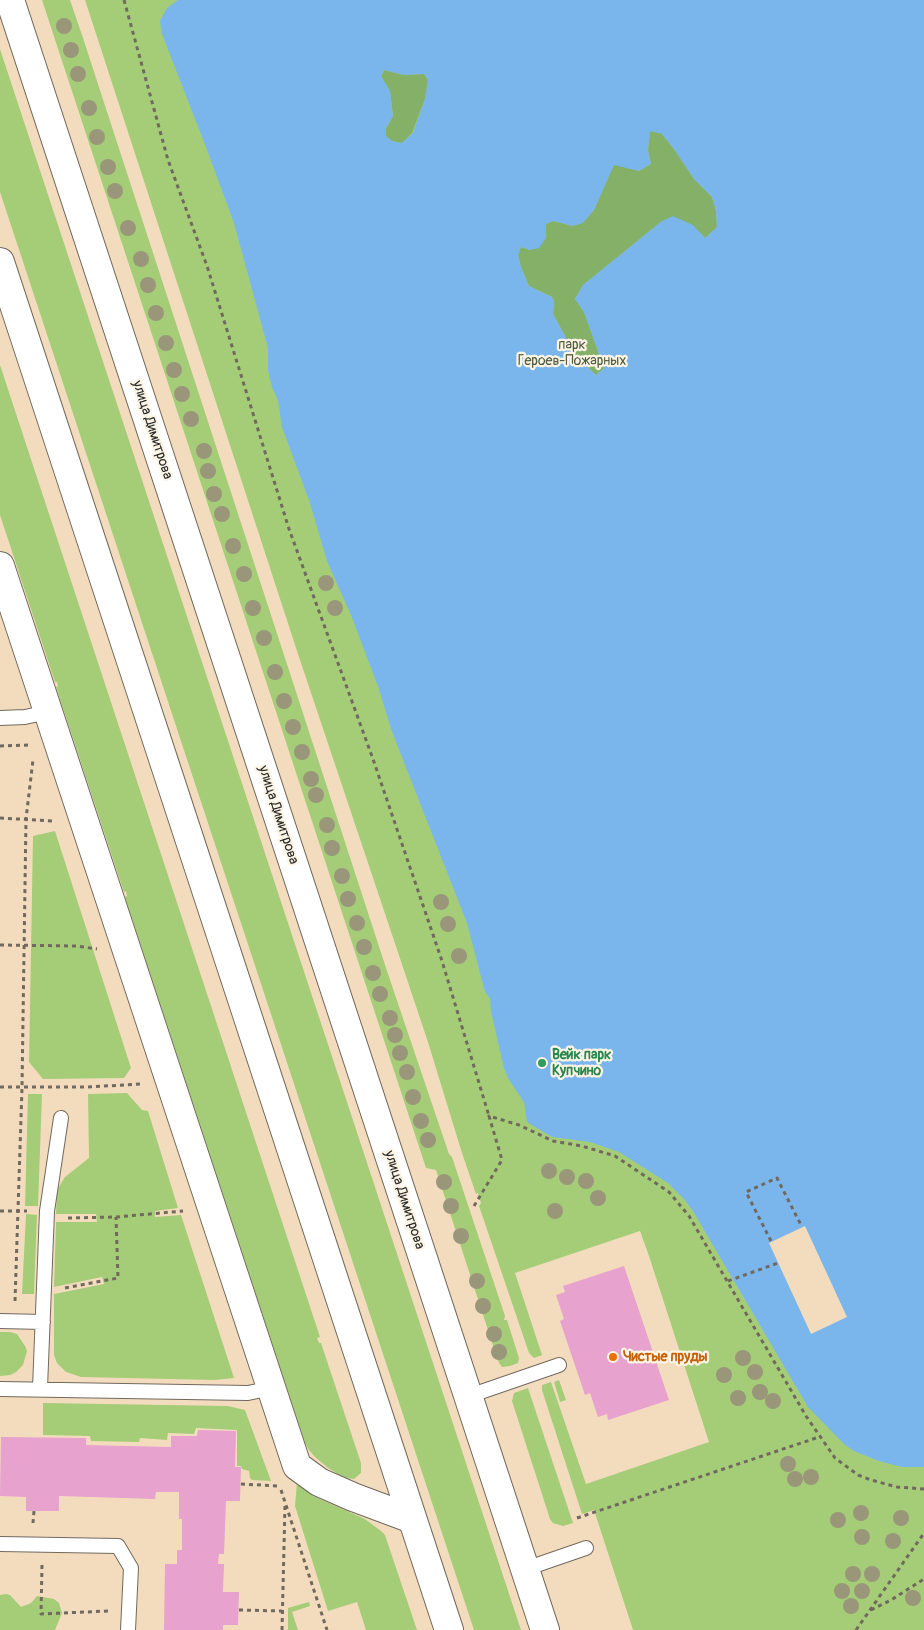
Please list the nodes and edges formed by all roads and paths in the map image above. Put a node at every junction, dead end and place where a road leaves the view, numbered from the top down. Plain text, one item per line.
1 (10, 0) edge
2 (124, 0) edge
3 (0, 262) edge
4 (0, 566) edge
5 (48, 712) junction
6 (0, 718) edge
7 (35, 745) dead end
8 (0, 746) edge
9 (34, 754) dead end
10 (0, 818) edge
11 (26, 819) junction
12 (61, 822) dead end
13 (0, 945) edge
14 (23, 945) junction
15 (103, 950) dead end
16 (147, 1084) dead end
17 (0, 1088) edge
18 (22, 1088) junction
19 (489, 1116) junction
20 (62, 1118) dead end
21 (474, 1206) dead end
22 (189, 1211) dead end
23 (116, 1217) junction
24 (47, 1220) junction
25 (802, 1227) dead end
26 (772, 1241) dead end
27 (778, 1262) dead end
28 (728, 1281) junction
29 (44, 1292) junction
30 (0, 1321) edge
31 (14, 1321) junction
32 (43, 1322) junction
33 (558, 1365) dead end
34 (40, 1388) junction
35 (272, 1388) junction
36 (0, 1389) edge
37 (469, 1396) junction
38 (819, 1437) junction
39 (276, 1477) dead end
40 (241, 1484) dead end
41 (280, 1486) junction
42 (924, 1489) edge
43 (285, 1502) junction
44 (577, 1518) dead end
45 (412, 1519) junction
46 (924, 1533) edge
47 (0, 1544) edge
48 (42, 1544) junction
49 (586, 1548) dead end
50 (525, 1569) junction
51 (924, 1579) edge
52 (238, 1610) dead end
53 (870, 1610) junction
54 (129, 1611) junction
55 (282, 1611) junction
56 (128, 1630) edge
57 (282, 1630) edge
58 (327, 1630) edge
59 (449, 1630) edge
60 (545, 1630) edge
61 (856, 1630) edge

1 - 37 street, улица Димитрова
2 - 19 path
3 - 45 street
4 - 5 street
5 - 6 lane
5 - 35 street
7 - 8 path
9 - 11 path
10 - 11 path
11 - 12 path
11 - 14 path
13 - 14 path
14 - 15 path
14 - 18 path
16 - 18 path
17 - 18 path
18 - 31 path
19 - 21 path
19 - 28 path
20 - 24 lane
22 - 23 path
23 - 24 path
23 - 29 path
24 - 29 lane
25 - 26 path
27 - 28 path
28 - 38 path
29 - 32 lane
30 - 31 lane
31 - 32 lane
32 - 34 lane
33 - 37 lane
34 - 35 lane
34 - 36 lane
35 - 45 street
37 - 50 street, улица Димитрова
38 - 42 path
38 - 44 path
39 - 41 path
40 - 41 path
41 - 43 path
43 - 55 path
43 - 58 path
45 - 59 street
46 - 53 path
47 - 48 lane
48 - 54 lane
48 - 54 path
49 - 50 lane
50 - 60 street, улица Димитрова
51 - 53 path
52 - 55 path
53 - 61 path
54 - 56 lane
55 - 57 path

